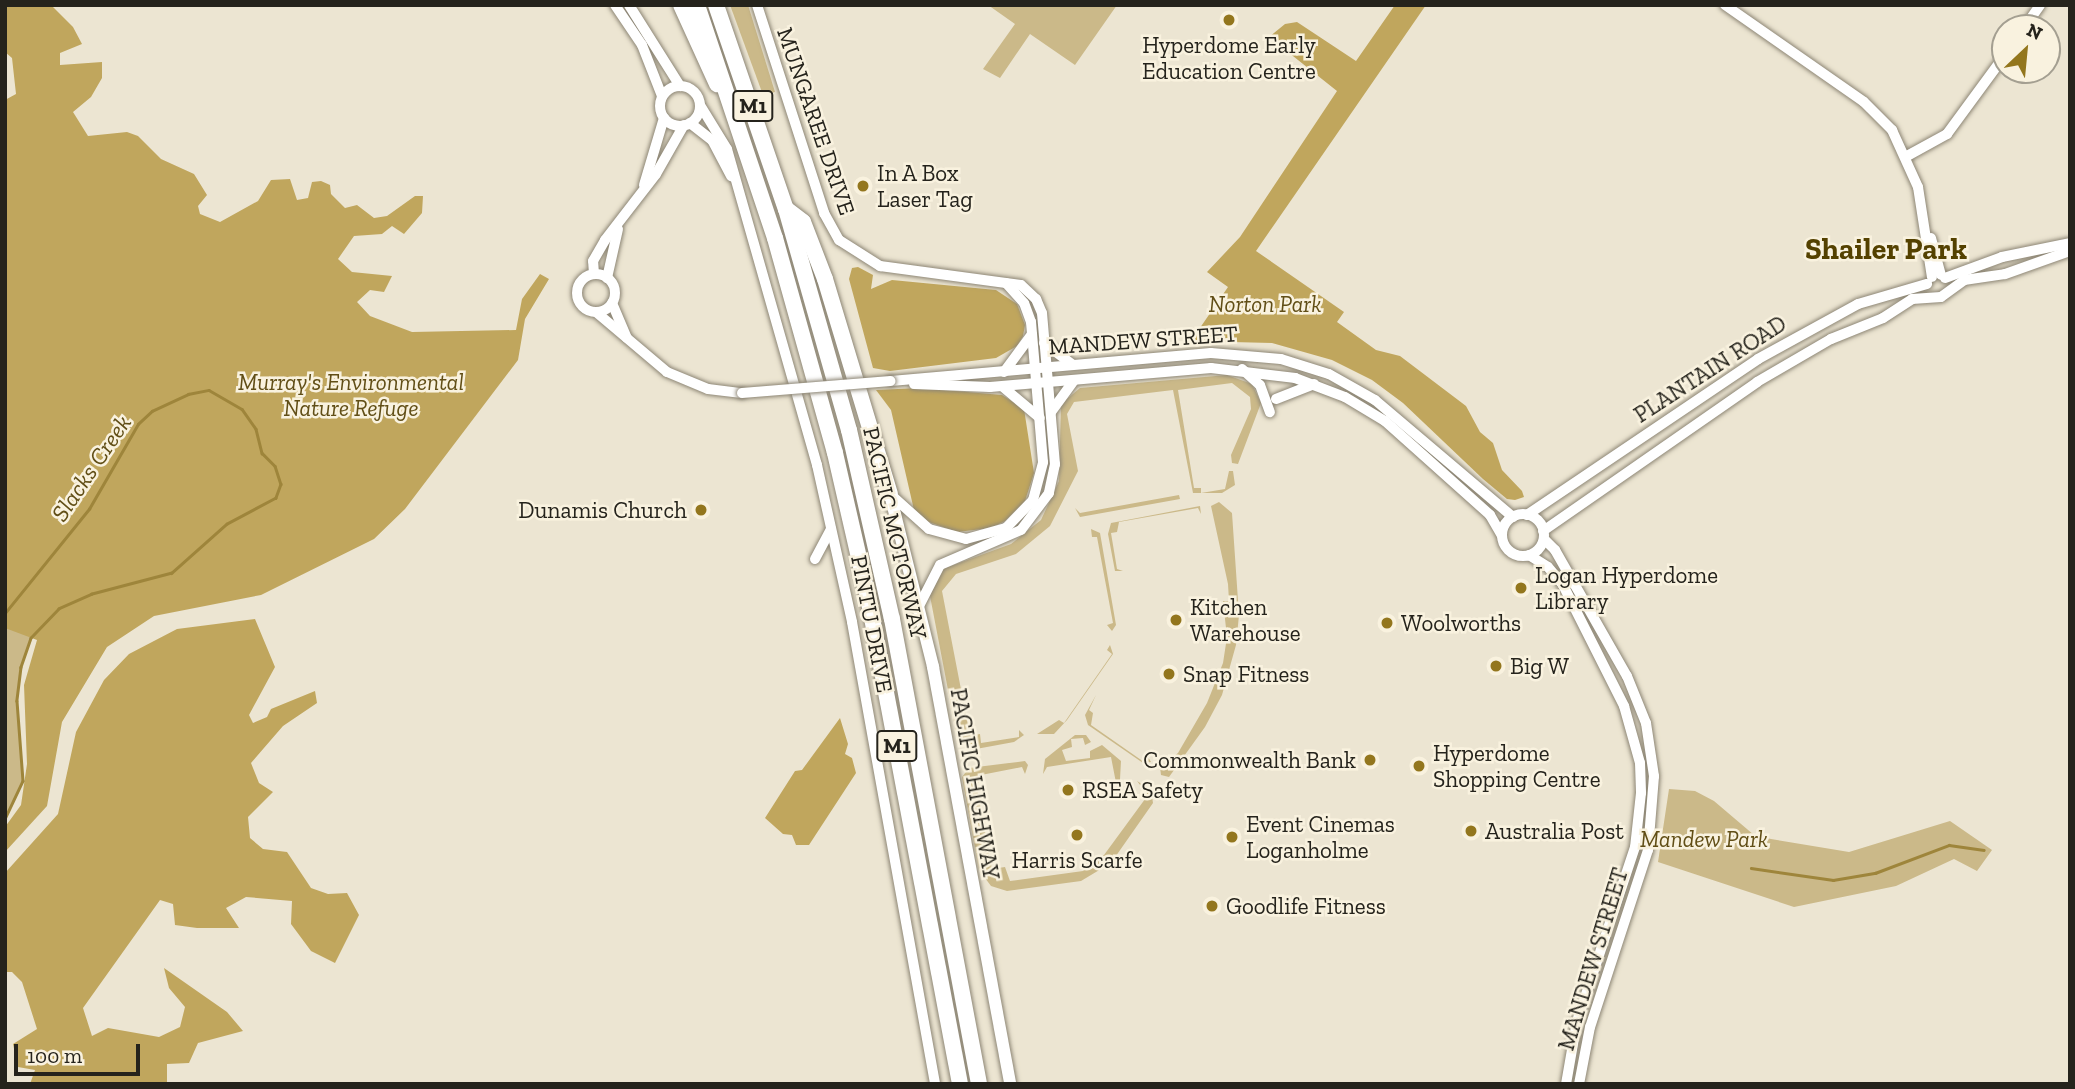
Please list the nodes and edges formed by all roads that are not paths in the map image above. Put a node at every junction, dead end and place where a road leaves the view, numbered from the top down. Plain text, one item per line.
1 (615, 5) edge
2 (629, 5) edge
3 (681, 5) edge
4 (697, 5) edge
5 (716, 5) edge
6 (757, 5) edge
7 (1725, 5) edge
8 (1991, 74) edge
9 (680, 86) junction
10 (662, 96) junction
11 (729, 96) junction
12 (700, 105) junction
13 (664, 118) junction
14 (687, 124) junction
15 (1907, 156) junction
16 (735, 181) junction
17 (644, 186) junction
18 (786, 209) junction
19 (618, 229) junction
20 (2070, 243) edge
21 (2070, 251) edge
22 (594, 274) junction
23 (607, 278) junction
24 (1936, 279) junction
25 (1006, 283) junction
26 (1947, 293) junction
27 (1934, 296) junction
28 (612, 303) junction
29 (596, 312) junction
30 (1032, 334) junction
31 (627, 338) junction
32 (1044, 343) junction
33 (1073, 365) junction
34 (1040, 368) junction
35 (1242, 369) junction
36 (1003, 372) junction
37 (1074, 380) junction
38 (891, 382) junction
39 (1042, 383) junction
40 (1314, 384) junction
41 (1003, 387) junction
42 (1276, 399) dead end
43 (1270, 412) dead end
44 (1045, 415) junction
45 (890, 494) junction
46 (1527, 515) junction
47 (1513, 517) junction
48 (831, 529) junction
49 (1544, 535) junction
50 (1502, 537) junction
51 (1529, 555) junction
52 (815, 559) dead end
53 (920, 604) junction
54 (935, 1084) edge
55 (960, 1084) edge
56 (979, 1084) edge
57 (1010, 1084) edge
58 (1566, 1084) edge
59 (1579, 1084) edge

1 - 10 street
2 - 9 street
3 - 11 highway
4 - 11 highway, PACIFIC MOTORWAY / M1
5 - 18 highway, PACIFIC MOTORWAY / M1
6 - 25 street, MUNGAREE DRIVE
7 - 15 street
8 - 15 street
9 - 10 street
9 - 12 street
10 - 13 street
11 - 55 highway, PACIFIC MOTORWAY / M1
12 - 14 street
12 - 16 street, PINTU DRIVE
13 - 14 street
13 - 17 street
14 - 16 street, PINTU DRIVE
14 - 17 street
15 - 24 street
16 - 48 street, PINTU DRIVE
17 - 19 street
18 - 45 highway
18 - 56 highway, PACIFIC MOTORWAY / M1
19 - 22 street
19 - 23 street
20 - 24 street, PLANTAIN ROAD
21 - 26 street
22 - 23 street
22 - 29 street
23 - 28 street
24 - 26 street
24 - 27 street
24 - 46 street, PLANTAIN ROAD
25 - 30 street, MUNGAREE DRIVE
25 - 32 street, MUNGAREE DRIVE
26 - 27 street, PLANTAIN ROAD
27 - 49 street, PLANTAIN ROAD
28 - 29 street
28 - 31 street, MANDEW STREET
29 - 31 street, MANDEW STREET
30 - 34 street, MUNGAREE DRIVE
30 - 36 street
31 - 38 street, MANDEW STREET, bridge
32 - 33 street
32 - 34 street, MUNGAREE DRIVE
33 - 34 street, MANDEW STREET
33 - 47 street, MANDEW STREET
34 - 36 street, MANDEW STREET
34 - 39 street, MUNGAREE DRIVE
35 - 37 street, MANDEW STREET
35 - 40 street, MANDEW STREET
35 - 43 street
36 - 38 street, MANDEW STREET
37 - 39 street, MANDEW STREET
37 - 44 street
38 - 41 street, MANDEW STREET
39 - 41 street, MANDEW STREET
39 - 44 street, MUNGAREE DRIVE
40 - 42 street
40 - 50 street, MANDEW STREET
41 - 44 street
44 - 45 street, MUNGAREE DRIVE
44 - 53 street, MUNGAREE DRIVE
45 - 53 main road, PACIFIC HIGHWAY
46 - 47 street
46 - 49 street
47 - 50 street
48 - 52 street
48 - 54 street, PINTU DRIVE
49 - 51 street
49 - 59 street, MANDEW STREET
50 - 51 street
51 - 58 street, MANDEW STREET
53 - 57 main road, PACIFIC HIGHWAY

